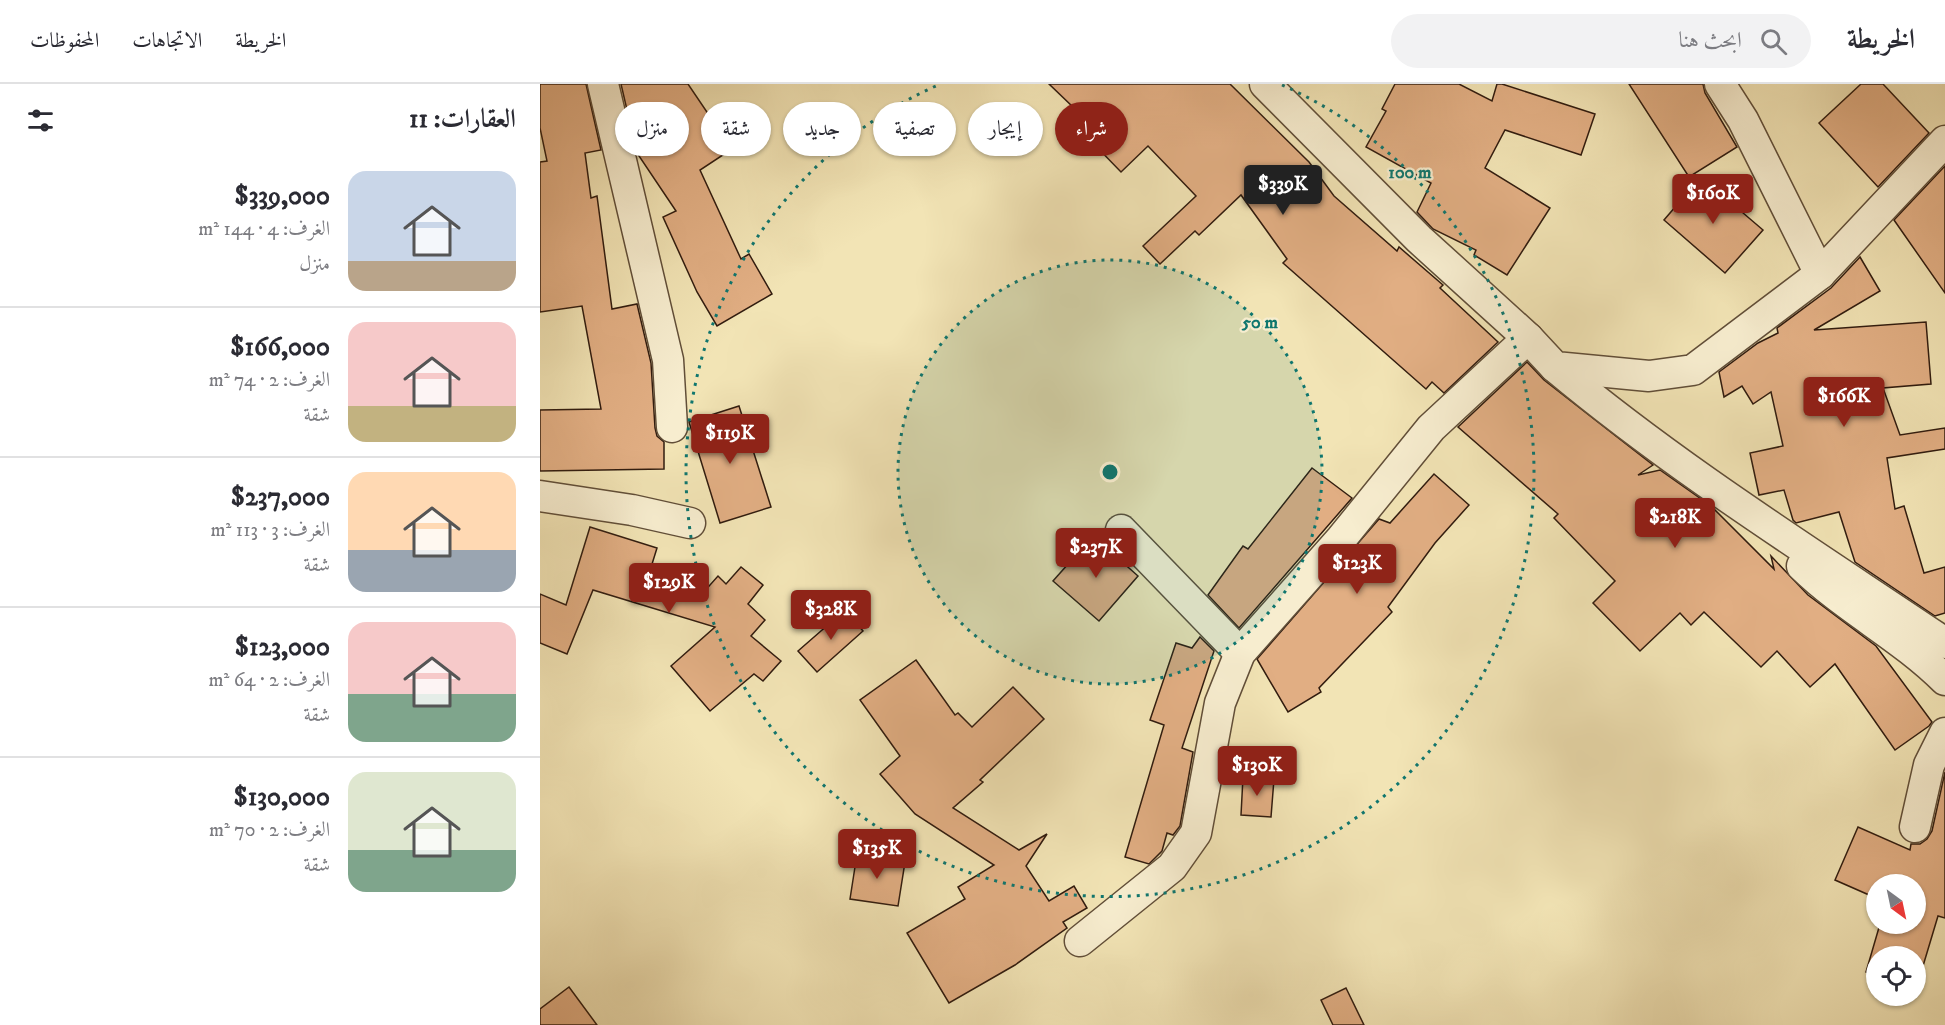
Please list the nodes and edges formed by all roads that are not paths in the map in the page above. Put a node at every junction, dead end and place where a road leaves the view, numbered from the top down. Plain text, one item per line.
1 (603, 84) edge
2 (1265, 84) edge
3 (1720, 84) edge
4 (1945, 141) edge
5 (1820, 274) junction
6 (1528, 338) junction
7 (1555, 367) junction
8 (672, 427) dead end
9 (540, 496) edge
10 (690, 523) dead end
11 (1121, 530) dead end
12 (1780, 532) junction
13 (1945, 643) edge
14 (1240, 653) junction
15 (1945, 680) edge
16 (1945, 733) edge
17 (1915, 827) dead end
18 (1080, 941) dead end

1 - 8 street
2 - 6 street
3 - 5 street
4 - 5 street
5 - 7 street
6 - 7 street
6 - 14 street
7 - 12 street
9 - 10 street
11 - 14 street
12 - 13 street
12 - 15 street
14 - 18 street
16 - 17 street

